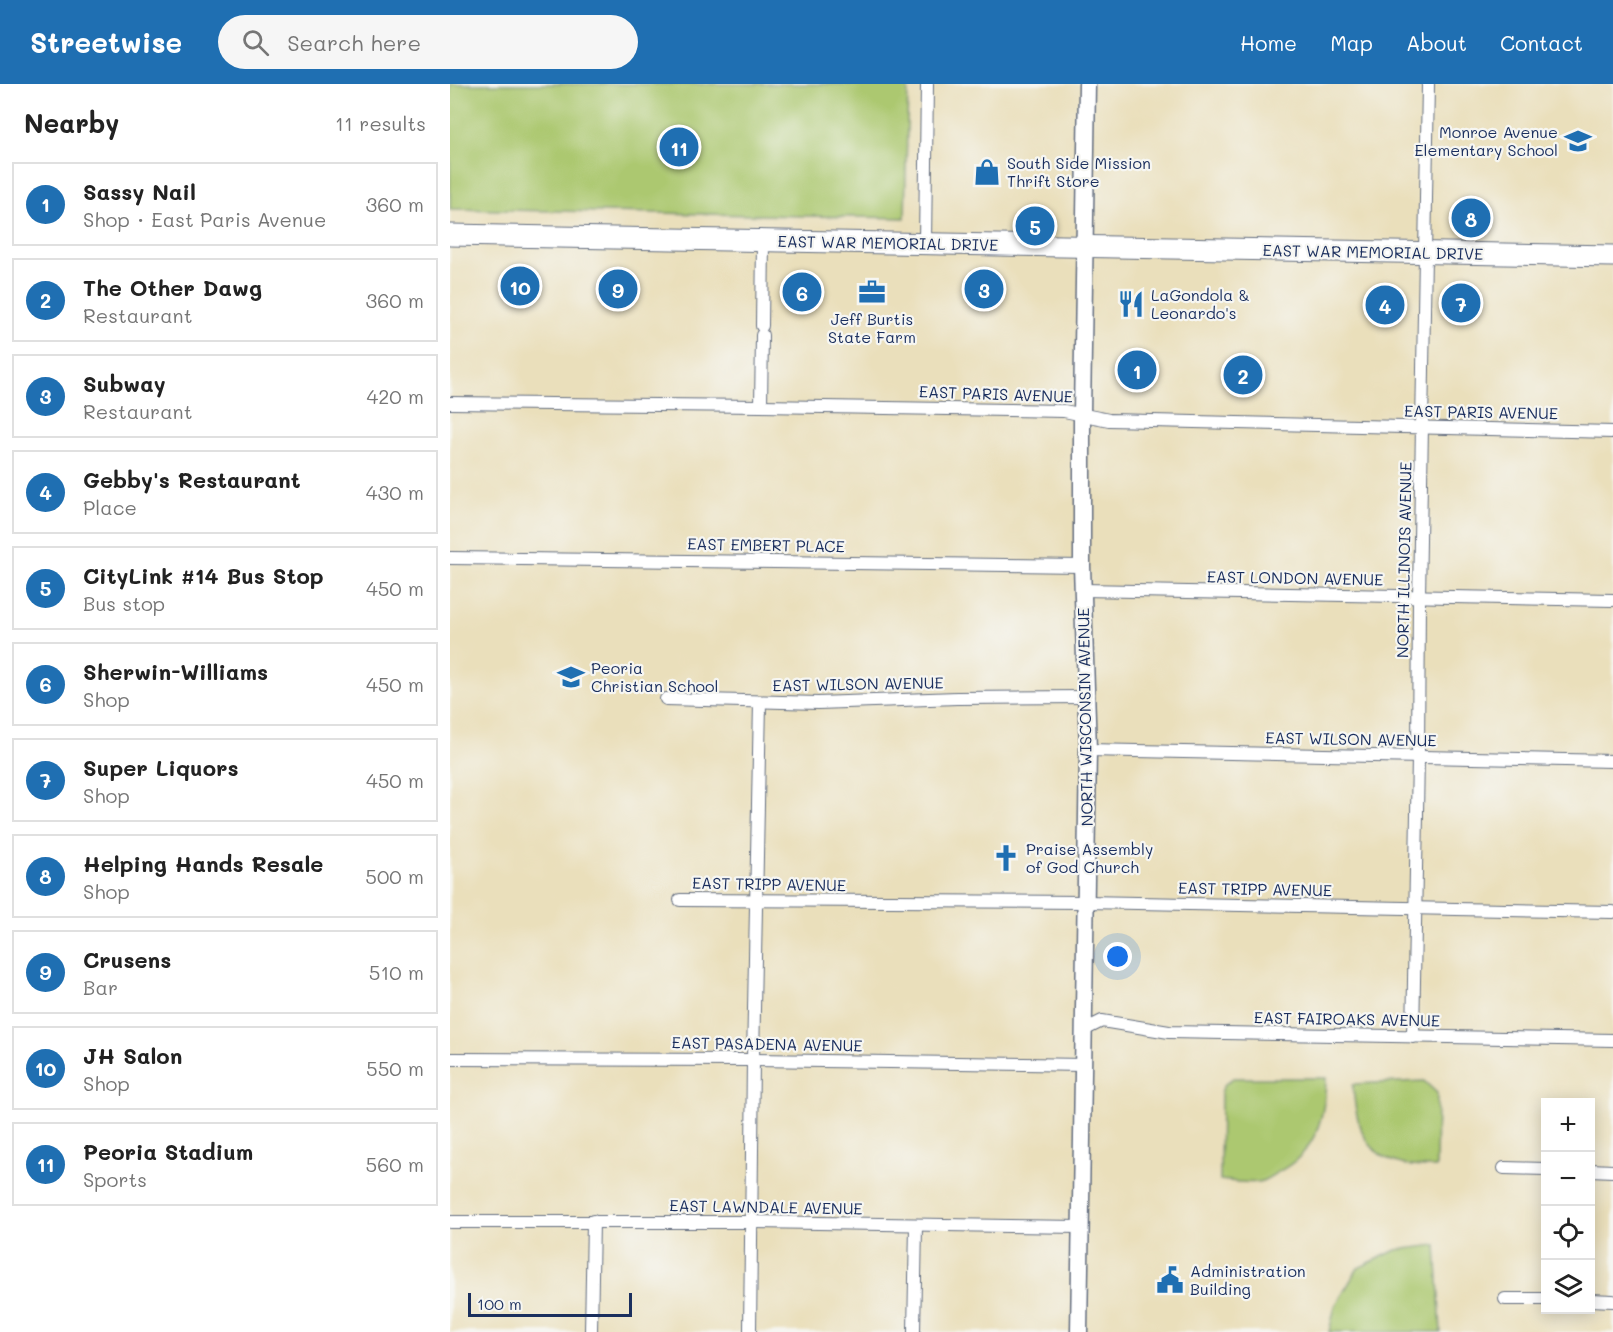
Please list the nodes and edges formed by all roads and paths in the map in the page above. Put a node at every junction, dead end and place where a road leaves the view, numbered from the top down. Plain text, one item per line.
1 (927, 84) edge
2 (1087, 84) edge
3 (1428, 84) edge
4 (450, 235) edge
5 (763, 240) junction
6 (924, 243) junction
7 (1085, 247) junction
8 (1425, 253) junction
9 (1613, 256) edge
10 (450, 403) edge
11 (761, 406) junction
12 (1082, 414) junction
13 (1423, 427) junction
14 (1613, 432) edge
15 (450, 558) edge
16 (1082, 566) junction
17 (1083, 590) junction
18 (1419, 597) junction
19 (1613, 600) edge
20 (1087, 697) junction
21 (666, 699) dead end
22 (760, 702) junction
23 (1088, 750) junction
24 (1419, 757) junction
25 (1613, 761) edge
26 (680, 900) dead end
27 (757, 901) junction
28 (1086, 902) junction
29 (1415, 909) junction
30 (1613, 912) edge
31 (1084, 1030) junction
32 (1413, 1037) junction
33 (1613, 1040) edge
34 (450, 1059) edge
35 (753, 1060) junction
36 (1084, 1065) junction
37 (1504, 1168) dead end
38 (1541, 1169) edge
39 (1595, 1170) edge
40 (1613, 1171) edge
41 (593, 1221) junction
42 (450, 1222) edge
43 (752, 1222) junction
44 (916, 1226) junction
45 (1081, 1227) junction
46 (1505, 1299) dead end
47 (1541, 1299) edge
48 (1595, 1300) edge
49 (1613, 1301) edge
50 (591, 1332) edge
51 (750, 1332) edge
52 (914, 1332) edge
53 (1079, 1332) edge

1 - 6 street
2 - 7 street, NORTH WISCONSIN AVENUE
3 - 8 street, NORTH ILLINOIS AVENUE
4 - 5 highway, EAST WAR MEMORIAL DRIVE
5 - 6 highway, EAST WAR MEMORIAL DRIVE
5 - 11 street
6 - 7 highway, EAST WAR MEMORIAL DRIVE
7 - 8 highway, EAST WAR MEMORIAL DRIVE
7 - 12 street, NORTH WISCONSIN AVENUE
8 - 9 highway, EAST WAR MEMORIAL DRIVE
8 - 13 street, NORTH ILLINOIS AVENUE
10 - 11 street, EAST PARIS AVENUE
11 - 12 street, EAST PARIS AVENUE
12 - 13 street, EAST PARIS AVENUE
12 - 16 street, NORTH WISCONSIN AVENUE
13 - 14 street, EAST PARIS AVENUE
13 - 18 street, NORTH ILLINOIS AVENUE
15 - 16 street, EAST EMBERT PLACE
16 - 17 street, NORTH WISCONSIN AVENUE
17 - 18 street, EAST LONDON AVENUE
17 - 20 street, NORTH WISCONSIN AVENUE
18 - 19 street, EAST LONDON AVENUE
18 - 24 street, NORTH ILLINOIS AVENUE
20 - 22 street, EAST WILSON AVENUE
20 - 23 street, NORTH WISCONSIN AVENUE
21 - 22 street, EAST WILSON AVENUE
22 - 27 street
23 - 24 street, EAST WILSON AVENUE
23 - 28 street, NORTH WISCONSIN AVENUE
24 - 25 street, EAST WILSON AVENUE
24 - 29 street, NORTH ILLINOIS AVENUE
26 - 27 street, EAST TRIPP AVENUE
27 - 28 street, EAST TRIPP AVENUE
27 - 35 street
28 - 29 street, EAST TRIPP AVENUE
28 - 31 street, NORTH WISCONSIN AVENUE
29 - 30 street, EAST TRIPP AVENUE
29 - 32 street, NORTH ILLINOIS AVENUE
31 - 32 street, EAST FAIROAKS AVENUE
31 - 36 street, NORTH WISCONSIN AVENUE
32 - 33 street, EAST FAIROAKS AVENUE
34 - 35 street, EAST PASADENA AVENUE
35 - 36 street, EAST PASADENA AVENUE
35 - 43 street
36 - 45 street, NORTH WISCONSIN AVENUE
37 - 38 street
39 - 40 street
41 - 42 street, EAST LAWNDALE AVENUE
41 - 43 street, EAST LAWNDALE AVENUE
41 - 50 street
43 - 44 street, EAST LAWNDALE AVENUE
43 - 51 street
44 - 45 street, EAST LAWNDALE AVENUE
44 - 52 street
45 - 53 street, NORTH WISCONSIN AVENUE
46 - 47 street
48 - 49 street

